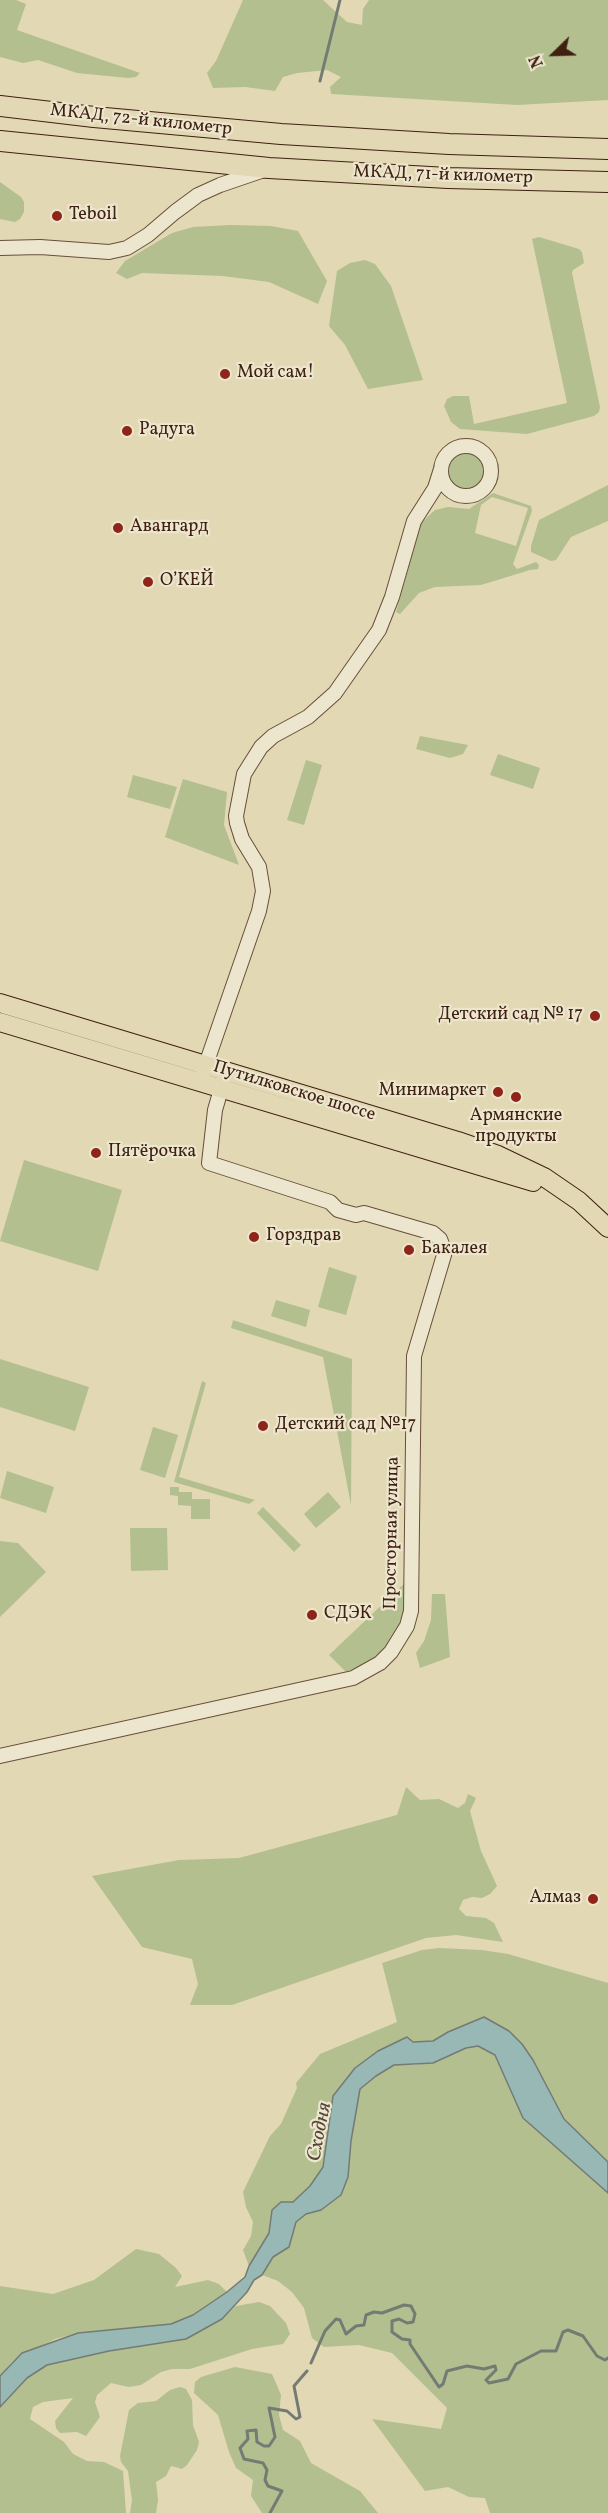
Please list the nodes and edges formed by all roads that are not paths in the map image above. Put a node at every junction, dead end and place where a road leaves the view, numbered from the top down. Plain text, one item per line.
1 (0, 106) edge
2 (281, 134) joint
3 (0, 141) edge
4 (608, 149) edge
5 (274, 168) junction
6 (608, 182) edge
7 (0, 248) edge
8 (441, 469) junction
9 (454, 493) junction
10 (423, 506) junction
11 (0, 1003) edge
12 (0, 1022) edge
13 (203, 1073) junction
14 (224, 1079) junction
15 (608, 1228) edge
16 (0, 1756) edge

1 - 2 highway, МКАД, 72-й километр
2 - 4 highway, МКАД, 71-й километр
3 - 5 highway, МКАД, 72-й километр
5 - 6 highway, МКАД, 71-й километр
5 - 7 street
8 - 9 street
8 - 9 street
8 - 10 street
9 - 10 street
10 - 13 street
11 - 13 main road, Путилковское шоссе
12 - 13 main road, Путилковское шоссе
13 - 14 main road, Путилковское шоссе
14 - 15 main road, Путилковское шоссе
14 - 16 street, Просторная улица

